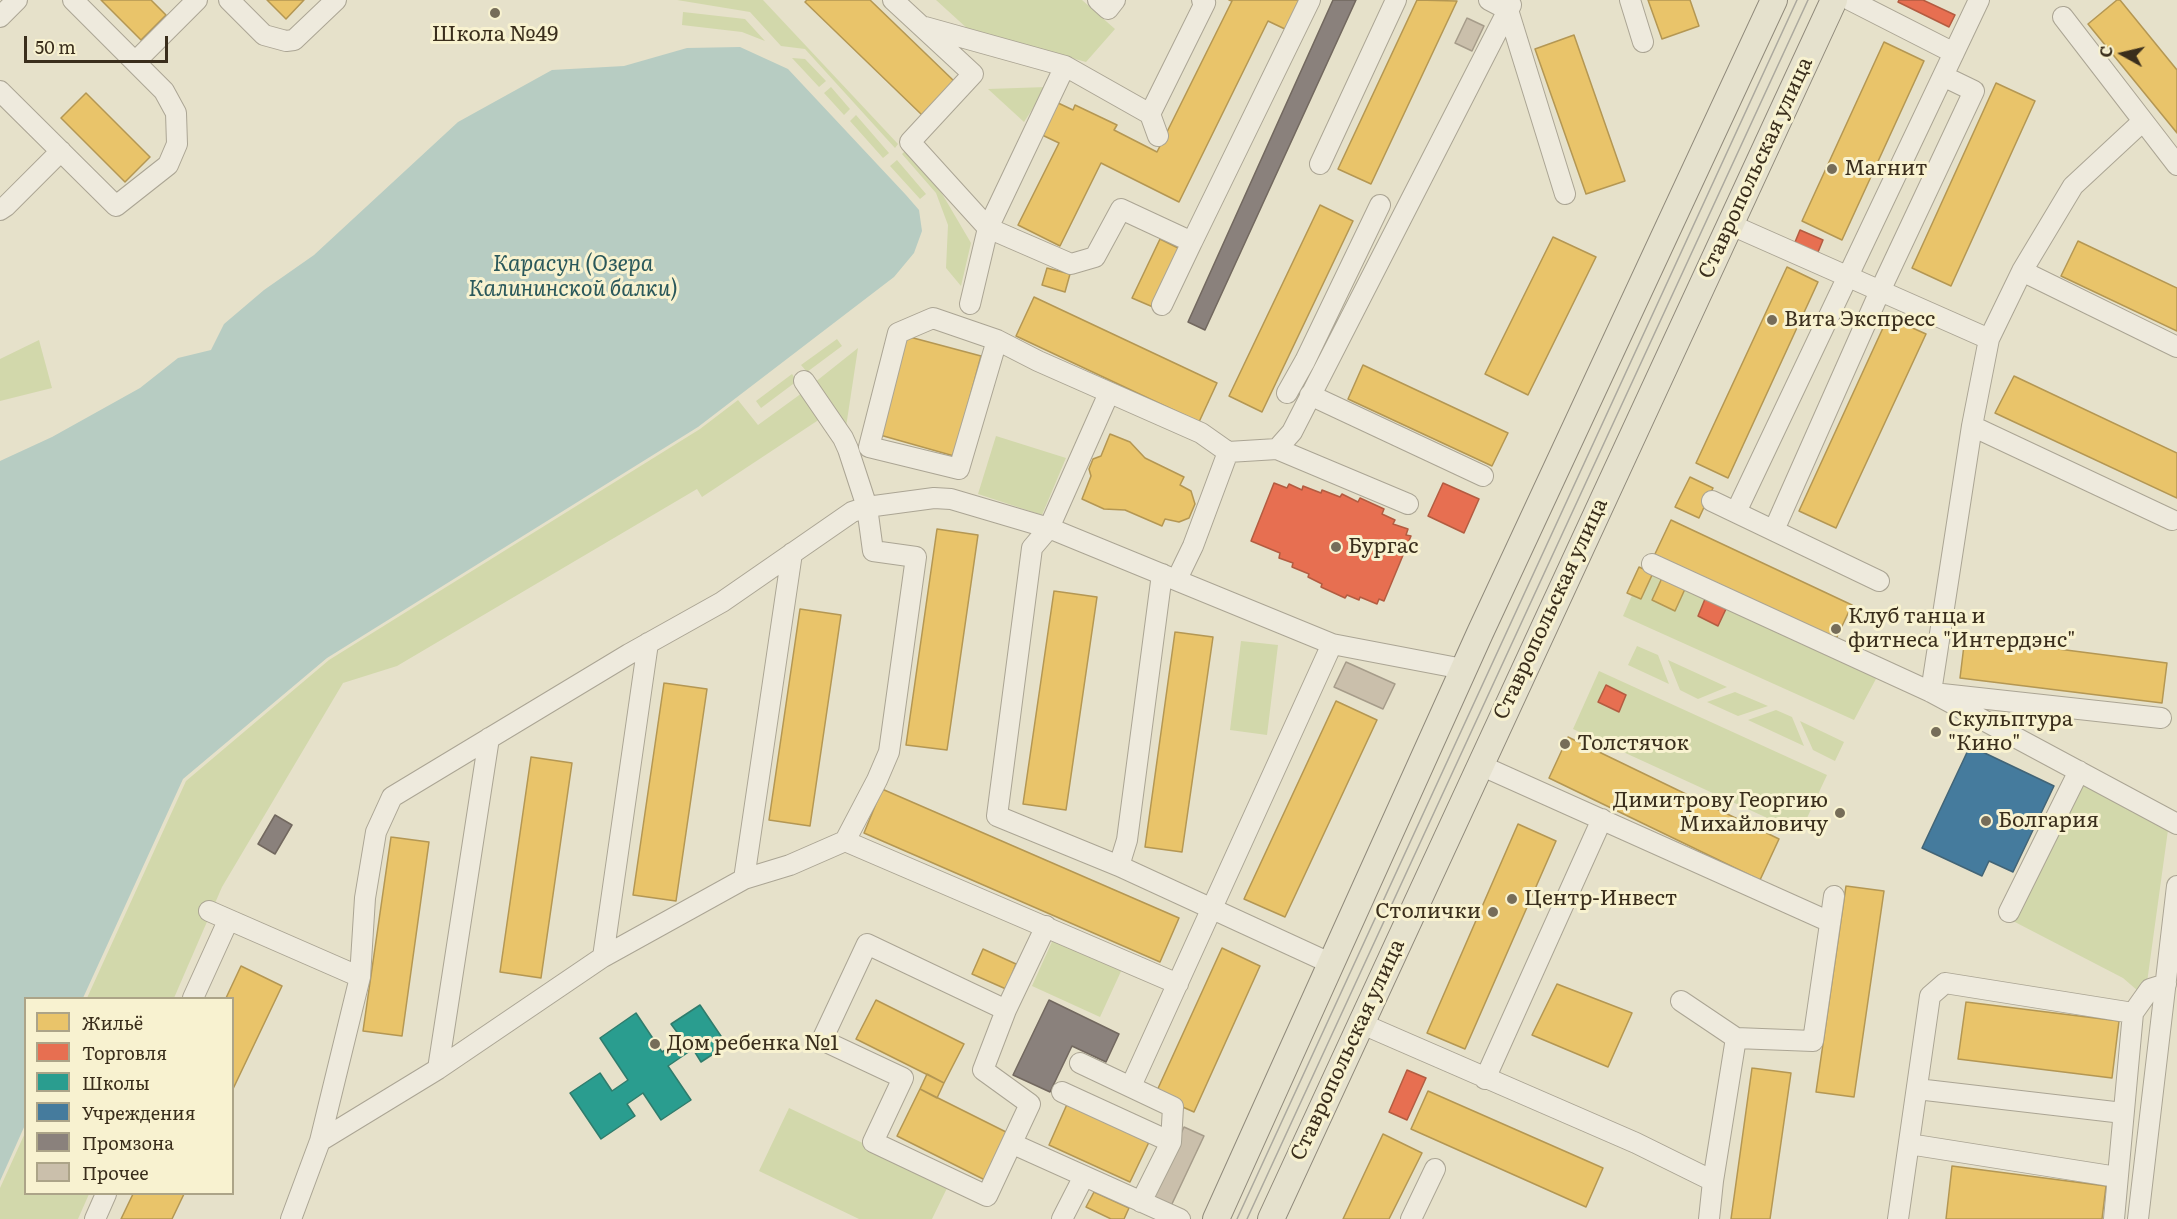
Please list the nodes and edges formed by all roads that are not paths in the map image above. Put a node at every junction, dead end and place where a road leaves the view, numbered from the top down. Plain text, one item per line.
1 (16, 0) edge
2 (72, 0) edge
3 (196, 0) edge
4 (229, 0) edge
5 (336, 0) edge
6 (893, 0) edge
7 (1098, 0) edge
8 (1115, 0) edge
9 (1202, 0) edge
10 (1310, 0) edge
11 (1396, 0) edge
12 (1489, 0) edge
13 (1630, 0) edge
14 (1774, 0) edge
15 (1834, 0) edge
16 (1850, 0) edge
17 (1979, 0) edge
18 (1511, 5) edge
19 (0, 17) edge
20 (2063, 17) dead end
21 (921, 26) junction
22 (1643, 42) dead end
23 (1954, 53) junction
24 (135, 62) junction
25 (1065, 66) junction
26 (1943, 76) junction
27 (0, 91) edge
28 (1150, 114) junction
29 (2143, 121) junction
30 (1158, 136) dead end
31 (61, 151) junction
32 (1320, 164) dead end
33 (2177, 165) edge
34 (1565, 194) dead end
35 (1380, 205) dead end
36 (0, 210) edge
37 (1729, 224) junction
38 (988, 228) junction
39 (1365, 237) junction
40 (1192, 242) junction
41 (1385, 248) junction
42 (2022, 271) junction
43 (1848, 277) junction
44 (1345, 279) junction
45 (1364, 289) junction
46 (1880, 291) junction
47 (970, 304) dead end
48 (1162, 305) dead end
49 (1324, 322) junction
50 (1342, 332) junction
51 (1989, 339) junction
52 (997, 340) junction
53 (2177, 347) edge
54 (1314, 365) junction
55 (804, 381) dead end
56 (1109, 393) junction
57 (1287, 393) dead end
58 (1310, 395) junction
59 (1972, 426) junction
60 (1277, 449) junction
61 (1228, 452) junction
62 (959, 470) junction
63 (1483, 476) dead end
64 (951, 499) junction
65 (1712, 501) dead end
66 (1408, 504) dead end
67 (867, 507) junction
68 (1736, 512) junction
69 (2172, 520) dead end
70 (1049, 528) junction
71 (1774, 530) junction
72 (792, 553) junction
73 (1652, 564) dead end
74 (1169, 576) junction
75 (1879, 581) dead end
76 (648, 643) junction
77 (1332, 644) junction
78 (1463, 669) junction
79 (1931, 692) junction
80 (2161, 718) dead end
81 (489, 738) junction
82 (1480, 765) junction
83 (2079, 771) junction
84 (1602, 819) junction
85 (2177, 824) edge
86 (844, 841) junction
87 (1119, 866) junction
88 (744, 879) junction
89 (2177, 886) edge
90 (1834, 896) dead end
91 (1212, 908) junction
92 (209, 911) dead end
93 (2009, 912) dead end
94 (228, 921) junction
95 (1830, 922) junction
96 (1046, 926) junction
97 (603, 957) junction
98 (1332, 964) junction
99 (360, 977) junction
100 (1178, 984) junction
101 (2166, 984) junction
102 (194, 997) edge
103 (1681, 1001) dead end
104 (1006, 1010) junction
105 (2133, 1013) junction
106 (1360, 1023) junction
107 (1736, 1038) junction
108 (1080, 1063) dead end
109 (438, 1069) junction
110 (1485, 1079) junction
111 (1131, 1086) junction
112 (1917, 1089) junction
113 (1062, 1092) dead end
114 (2123, 1113) junction
115 (320, 1141) junction
116 (1171, 1142) junction
117 (1013, 1144) junction
118 (1909, 1144) junction
119 (1435, 1169) dead end
120 (1084, 1176) junction
121 (2118, 1177) junction
122 (1713, 1181) junction
123 (106, 1195) edge
124 (1141, 1202) junction
125 (95, 1219) edge
126 (291, 1219) edge
127 (1062, 1219) edge
128 (1180, 1219) edge
129 (1216, 1219) edge
130 (1270, 1219) edge
131 (1411, 1219) edge
132 (1709, 1219) edge
133 (1898, 1219) edge
134 (2114, 1219) edge
135 (2138, 1219) edge

1 - 19 lane
2 - 24 lane
3 - 24 lane
4 - 5 lane
6 - 21 lane
7 - 8 lane
9 - 28 lane
10 - 40 lane
11 - 32 lane
12 - 18 lane
13 - 22 lane
14 - 78 main road
15 - 37 main road, Ставропольская улица
16 - 23 lane
17 - 23 lane
18 - 34 lane
18 - 41 lane
20 - 29 lane
21 - 25 lane
21 - 38 lane
23 - 26 lane
24 - 31 lane
25 - 28 lane
25 - 38 lane
26 - 43 lane
26 - 46 lane
27 - 31 lane
28 - 30 lane
29 - 33 lane
29 - 42 lane
31 - 36 lane
35 - 39 lane
37 - 43 lane
37 - 82 main road, Ставропольская улица
38 - 40 lane
38 - 47 lane
39 - 41 lane
39 - 44 lane
40 - 48 lane
41 - 45 lane
42 - 51 lane
42 - 53 lane
43 - 46 lane
43 - 68 lane
44 - 45 lane
44 - 49 lane
45 - 50 lane
46 - 51 lane
46 - 71 lane
49 - 50 lane
49 - 54 lane
50 - 54 lane
51 - 59 lane
52 - 56 lane
52 - 62 lane
52 - 62 lane
54 - 57 lane
54 - 58 lane
55 - 67 lane
56 - 61 lane
56 - 70 lane
58 - 60 lane
58 - 63 lane
59 - 69 lane
59 - 79 lane
60 - 61 lane
60 - 66 lane
61 - 74 lane
62 - 64 lane
64 - 67 lane
64 - 70 lane
65 - 68 lane
67 - 72 lane
67 - 86 lane
68 - 71 lane
70 - 74 lane
70 - 87 lane
71 - 75 lane
72 - 76 lane
72 - 88 lane
73 - 79 lane
74 - 77 lane
74 - 87 lane
76 - 81 lane
76 - 97 lane
77 - 78 lane
77 - 91 lane
78 - 98 main road
79 - 80 lane
79 - 83 lane
81 - 99 lane
81 - 109 lane
82 - 84 lane
82 - 106 main road, Ставропольская улица
83 - 85 lane
83 - 93 lane
84 - 95 lane
84 - 110 lane
86 - 88 lane
86 - 96 lane
87 - 91 lane
88 - 97 lane
89 - 101 lane
90 - 95 lane
91 - 98 lane
91 - 100 lane
92 - 94 lane
94 - 99 lane
94 - 102 lane
95 - 107 lane
96 - 100 lane
96 - 104 lane
97 - 109 lane
98 - 129 main road
99 - 115 lane
100 - 111 lane
101 - 105 lane
101 - 135 lane
103 - 107 lane
104 - 117 lane
104 - 117 lane
105 - 112 lane
105 - 114 lane
106 - 110 lane
106 - 130 main road, Ставропольская улица
107 - 122 lane
108 - 111 lane
109 - 115 lane
110 - 122 lane
111 - 116 lane
112 - 114 lane
112 - 118 lane
113 - 116 lane
114 - 121 lane
115 - 126 lane
116 - 124 lane
117 - 120 lane
118 - 121 lane
118 - 133 lane
119 - 131 lane
120 - 124 lane
120 - 127 lane
121 - 134 lane
122 - 132 lane
123 - 125 lane
124 - 128 lane

